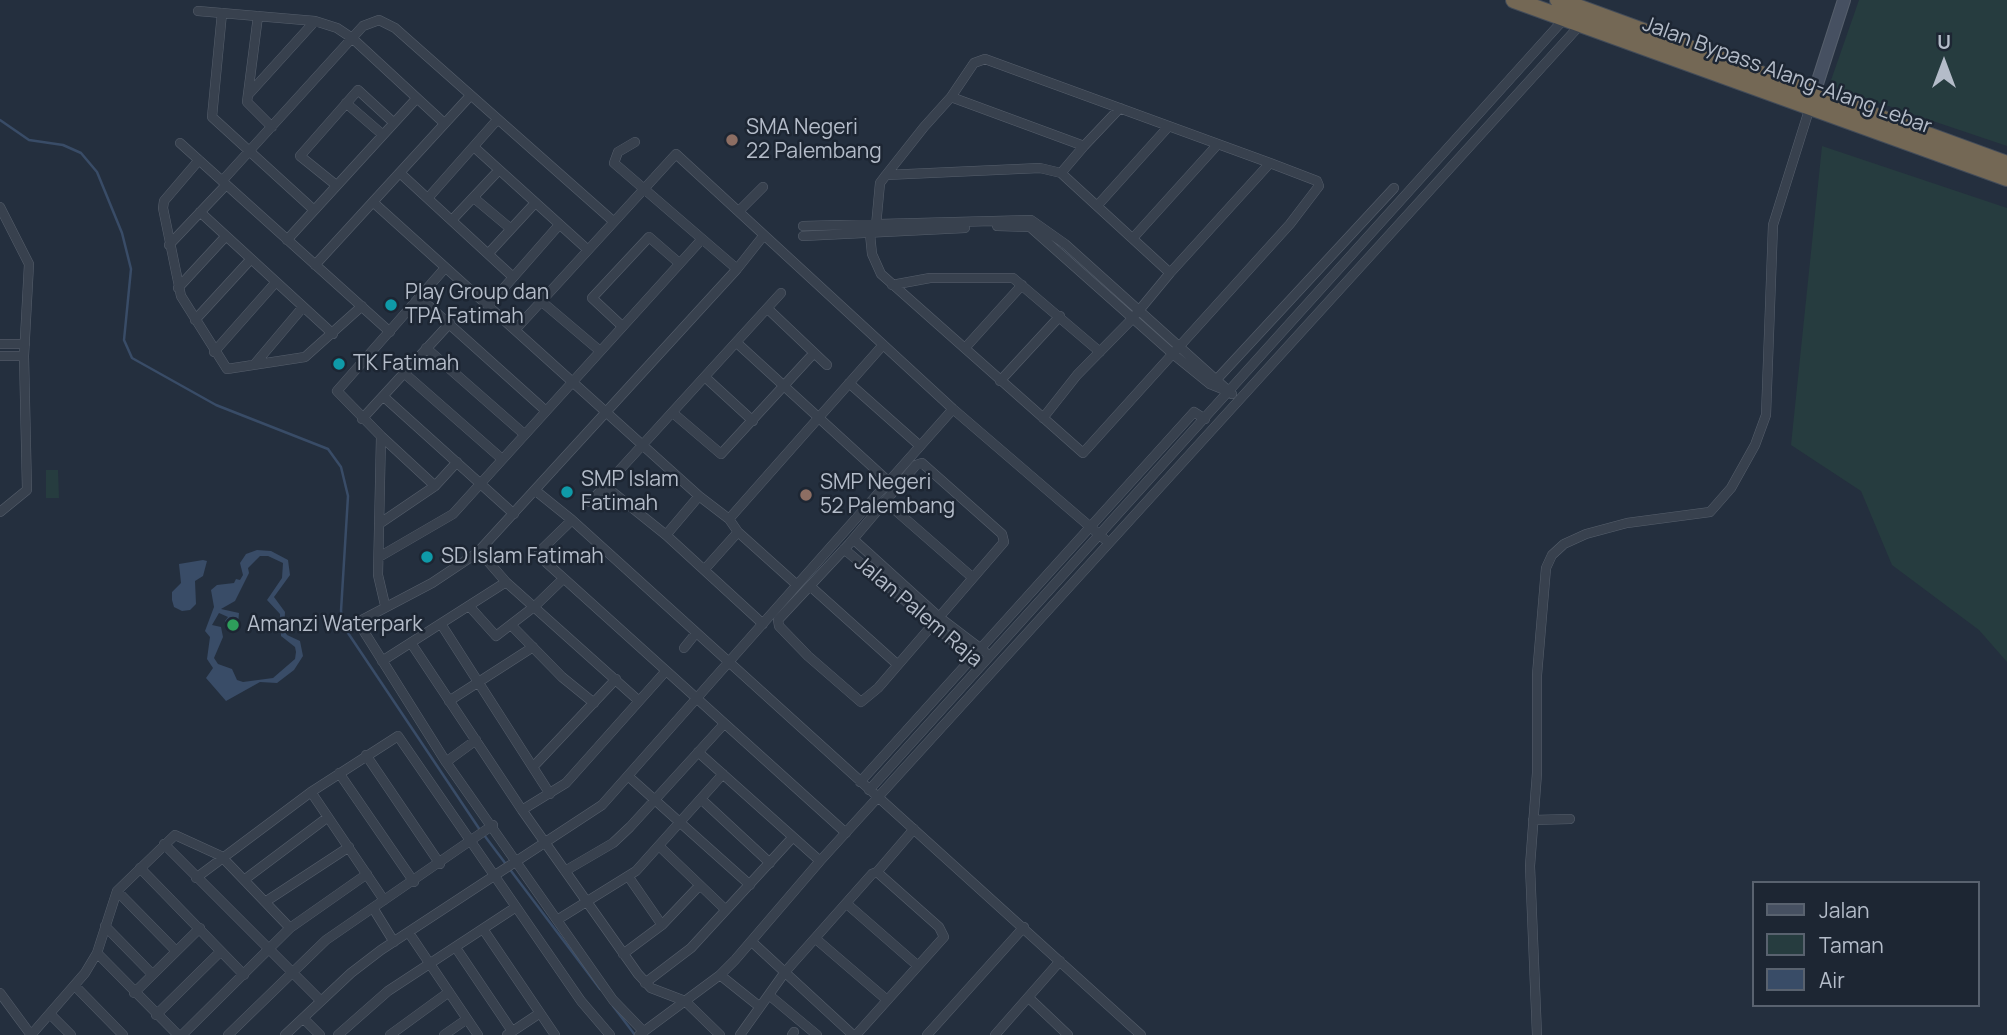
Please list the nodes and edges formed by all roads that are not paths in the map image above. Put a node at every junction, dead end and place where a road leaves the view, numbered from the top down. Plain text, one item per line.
1 (1514, 0) edge
2 (1558, 0) edge
3 (1844, 0) edge
4 (198, 11) dead end
5 (222, 13) junction
6 (258, 16) junction
7 (1565, 18) junction
8 (315, 21) junction
9 (1581, 24) junction
10 (352, 38) junction
11 (247, 96) junction
12 (470, 96) junction
13 (1813, 96) junction
14 (951, 97) junction
15 (416, 99) junction
16 (346, 103) junction
17 (1120, 108) junction
18 (497, 120) junction
19 (394, 122) junction
20 (444, 123) junction
21 (1169, 126) junction
22 (272, 127) junction
23 (383, 135) junction
24 (635, 142) dead end
25 (180, 143) dead end
26 (1218, 144) junction
27 (1084, 146) junction
28 (1937, 146) junction
29 (474, 147) junction
30 (249, 151) junction
31 (199, 160) junction
32 (1270, 163) junction
33 (2007, 164) edge
34 (499, 170) junction
35 (400, 173) junction
36 (1061, 173) junction
37 (886, 175) junction
38 (2007, 178) edge
39 (224, 183) junction
40 (336, 185) junction
41 (763, 187) dead end
42 (643, 188) junction
43 (1394, 188) dead end
44 (428, 198) junction
45 (474, 198) junction
46 (374, 203) junction
47 (535, 203) junction
48 (1097, 206) junction
49 (0, 207) edge
50 (314, 210) junction
51 (739, 211) junction
52 (200, 212) junction
53 (452, 220) junction
54 (613, 222) junction
55 (559, 225) junction
56 (876, 226) junction
57 (1044, 227) junction
58 (1357, 227) junction
59 (511, 229) junction
60 (870, 234) junction
61 (764, 235) junction
62 (226, 236) junction
63 (1040, 236) junction
64 (1369, 237) junction
65 (1133, 238) junction
66 (702, 239) junction
67 (287, 240) junction
68 (169, 246) junction
69 (588, 250) junction
70 (488, 254) junction
71 (251, 259) junction
72 (679, 262) junction
73 (314, 265) junction
74 (445, 268) junction
75 (737, 269) junction
76 (1170, 273) junction
77 (513, 277) junction
78 (276, 282) junction
79 (891, 285) junction
80 (1022, 285) junction
81 (178, 288) junction
82 (782, 293) dead end
83 (1298, 293) junction
84 (419, 298) junction
85 (541, 301) junction
86 (1309, 304) junction
87 (362, 306) junction
88 (488, 306) junction
89 (303, 307) junction
90 (768, 309) junction
91 (1139, 311) junction
92 (1317, 314) junction
93 (1060, 316) junction
94 (1132, 319) junction
95 (195, 320) junction
96 (450, 323) junction
97 (622, 326) junction
98 (515, 330) junction
99 (390, 332) junction
100 (333, 334) junction
101 (737, 343) junction
102 (0, 344) edge
103 (25, 344) junction
104 (883, 345) junction
105 (426, 348) junction
106 (965, 348) junction
107 (1177, 350) junction
108 (600, 351) junction
109 (214, 352) junction
110 (1100, 352) junction
111 (813, 354) junction
112 (0, 356) edge
113 (24, 356) junction
114 (254, 365) junction
115 (827, 365) dead end
116 (404, 373) junction
117 (705, 377) junction
118 (1217, 379) junction
119 (1000, 381) junction
120 (572, 382) junction
121 (849, 383) junction
122 (784, 386) junction
123 (1230, 392) junction
124 (384, 397) junction
125 (1240, 400) junction
126 (953, 409) junction
127 (546, 411) junction
128 (605, 411) junction
129 (673, 413) junction
130 (819, 416) junction
131 (1043, 418) junction
132 (362, 419) junction
133 (1205, 419) junction
134 (753, 421) junction
135 (524, 434) junction
136 (381, 436) junction
137 (641, 444) junction
138 (920, 446) junction
139 (502, 459) junction
140 (457, 462) junction
141 (888, 481) junction
142 (480, 484) junction
143 (435, 486) junction
144 (606, 486) junction
145 (536, 491) junction
146 (699, 496) junction
147 (590, 502) dead end
148 (886, 502) junction
149 (0, 512) edge
150 (514, 514) junction
151 (729, 519) junction
152 (572, 520) junction
153 (379, 524) junction
154 (1089, 524) junction
155 (738, 532) junction
156 (1099, 534) junction
157 (666, 535) junction
158 (853, 539) junction
159 (1110, 543) junction
160 (844, 550) junction
161 (479, 551) junction
162 (379, 557) junction
163 (704, 570) junction
164 (973, 578) junction
165 (563, 579) junction
166 (506, 582) junction
167 (797, 586) junction
168 (810, 586) junction
169 (385, 606) junction
170 (535, 606) junction
171 (470, 607) junction
172 (939, 617) junction
173 (441, 624) junction
174 (763, 624) junction
175 (511, 625) junction
176 (931, 626) junction
177 (696, 633) junction
178 (411, 643) junction
179 (533, 647) junction
180 (684, 648) dead end
181 (981, 649) junction
182 (990, 657) junction
183 (973, 659) junction
184 (382, 661) junction
185 (727, 661) junction
186 (898, 664) junction
187 (1000, 664) junction
188 (982, 666) junction
189 (665, 672) junction
190 (992, 674) junction
191 (616, 679) junction
192 (479, 682) junction
193 (694, 698) junction
194 (449, 701) junction
195 (639, 701) junction
196 (594, 703) junction
197 (724, 724) junction
198 (476, 740) junction
199 (698, 752) junction
200 (366, 755) junction
201 (446, 762) junction
202 (533, 767) junction
203 (339, 773) junction
204 (723, 774) junction
205 (628, 776) junction
206 (860, 782) junction
207 (869, 790) junction
208 (311, 792) junction
209 (550, 794) junction
210 (878, 798) junction
211 (701, 799) junction
212 (655, 802) junction
213 (522, 810) junction
214 (328, 817) junction
215 (1570, 819) dead end
216 (1533, 820) junction
217 (681, 821) junction
218 (490, 828) junction
219 (914, 830) junction
220 (846, 833) junction
221 (793, 837) junction
222 (474, 840) junction
223 (544, 841) junction
224 (164, 844) junction
225 (659, 846) junction
226 (349, 847) junction
227 (221, 856) junction
228 (513, 861) junction
229 (820, 861) junction
230 (770, 863) junction
231 (440, 864) junction
232 (140, 868) junction
233 (565, 871) junction
234 (497, 872) junction
235 (877, 872) junction
236 (367, 874) junction
237 (628, 876) junction
238 (196, 878) junction
239 (243, 880) junction
240 (414, 882) junction
241 (750, 885) junction
242 (699, 886) junction
243 (117, 891) junction
244 (384, 900) junction
245 (587, 901) junction
246 (265, 902) junction
247 (847, 904) junction
248 (516, 907) junction
249 (373, 908) junction
250 (726, 910) junction
251 (557, 920) junction
252 (662, 925) junction
253 (105, 926) junction
254 (1024, 927) junction
255 (200, 928) junction
256 (290, 928) junction
257 (483, 929) junction
258 (409, 933) junction
259 (816, 939) junction
260 (394, 942) junction
261 (752, 942) junction
262 (456, 948) junction
263 (268, 950) junction
264 (176, 951) junction
265 (220, 952) junction
266 (97, 953) junction
267 (623, 954) junction
268 (1060, 961) junction
269 (430, 965) junction
270 (918, 966) junction
271 (785, 972) junction
272 (292, 973) junction
273 (152, 974) junction
274 (244, 975) junction
275 (720, 975) junction
276 (645, 983) junction
277 (76, 987) junction
278 (449, 992) junction
279 (0, 993) edge
280 (134, 993) junction
281 (769, 995) junction
282 (1029, 998) junction
283 (887, 1000) junction
284 (321, 1001) junction
285 (685, 1002) junction
286 (760, 1007) junction
287 (540, 1013) junction
288 (50, 1014) junction
289 (156, 1015) junction
290 (303, 1018) junction
291 (467, 1019) junction
292 (510, 1033) edge
293 (642, 1033) edge
294 (998, 1034) edge
295 (31, 1035) edge
296 (71, 1035) edge
297 (123, 1035) edge
298 (180, 1035) edge
299 (229, 1035) edge
300 (285, 1035) edge
301 (320, 1035) edge
302 (338, 1035) edge
303 (390, 1035) edge
304 (444, 1035) edge
305 (478, 1035) edge
306 (555, 1035) edge
307 (610, 1035) edge
308 (720, 1035) edge
309 (740, 1035) edge
310 (817, 1035) edge
311 (854, 1035) edge
312 (927, 1035) edge
313 (1069, 1035) edge
314 (1142, 1035) edge
315 (1537, 1035) edge

1 - 7 highway, Jalan Bypass Alang-Alang Lebar
2 - 13 highway, Jalan Bypass Alang-Alang Lebar
3 - 13 street
4 - 5 street
5 - 6 street
5 - 30 street
6 - 8 street
6 - 11 street
7 - 9 highway, Jalan Bypass Alang-Alang Lebar
7 - 64 street
8 - 10 street
8 - 11 street
9 - 13 highway, Jalan Bypass Alang-Alang Lebar
9 - 92 street
10 - 12 street
10 - 15 street
10 - 22 street
11 - 22 street
12 - 18 street
12 - 20 street
13 - 28 highway, Jalan Bypass Alang-Alang Lebar
13 - 216 street
14 - 17 street
14 - 27 street
14 - 37 street
15 - 19 street
15 - 20 street
16 - 19 street
16 - 23 street
16 - 40 street
17 - 21 street
17 - 27 street
18 - 29 street
18 - 54 street
19 - 23 street
20 - 35 street
21 - 26 street
21 - 48 street
22 - 30 street
23 - 40 street
24 - 42 street
25 - 31 street
26 - 32 street
26 - 65 street
27 - 36 street
28 - 33 highway, Jalan Bypass Alang-Alang Lebar
28 - 38 highway, Jalan Bypass Alang-Alang Lebar
29 - 34 street
29 - 44 street
30 - 39 street
30 - 50 street
31 - 39 street
31 - 68 street
32 - 76 street
32 - 107 street
34 - 45 street
34 - 47 street
35 - 44 street
35 - 46 street
36 - 37 street
36 - 48 street
37 - 56 street
39 - 52 street
39 - 67 street
40 - 50 street
41 - 51 street
42 - 51 street
42 - 54 street
42 - 66 street
43 - 58 street
44 - 53 street
45 - 53 street
45 - 59 street
46 - 73 street
46 - 74 street
47 - 55 street
47 - 59 street
48 - 65 street
49 - 103 street
50 - 67 street
51 - 61 street
52 - 62 street
52 - 68 street
53 - 70 street
54 - 69 street
55 - 69 street
55 - 77 street
56 - 57 street
56 - 60 street
56 - 60 street
57 - 63 street
57 - 91 street
58 - 64 street
58 - 83 street
59 - 70 street
60 - 63 street
60 - 79 street
61 - 75 street
61 - 104 street
62 - 71 street
62 - 81 street
63 - 94 street
64 - 86 street
65 - 76 street
66 - 72 street
66 - 75 street
67 - 73 street
68 - 81 street
69 - 85 street
70 - 77 street
71 - 78 street
71 - 95 street
72 - 97 street
72 - 97 street
73 - 87 street
74 - 84 street
74 - 88 street
75 - 128 street
76 - 91 street
77 - 88 street
78 - 89 street
78 - 109 street
79 - 80 street
79 - 106 street
80 - 93 street
80 - 106 street
81 - 95 street
82 - 90 street
83 - 86 street
83 - 118 street
84 - 96 street
84 - 99 street
85 - 98 street
85 - 108 street
86 - 92 street
86 - 123 street
87 - 99 street
87 - 100 street
88 - 98 street
89 - 100 street
89 - 114 street
90 - 101 street
90 - 111 street
91 - 94 street
91 - 107 street
92 - 125 street
93 - 110 street
93 - 119 street
94 - 107 street
94 - 110 street
95 - 109 street
96 - 105 street
96 - 127 street
97 - 108 street
98 - 120 street
99 - 132 street
100 - 114 street
101 - 117 street
101 - 122 street
102 - 103 street
103 - 113 street
104 - 121 street
104 - 126 street
105 - 116 street
105 - 135 street
106 - 119 street
107 - 118 street
107 - 123 street
107 - 131 street
108 - 120 street
109 - 114 street
110 - 131 street
111 - 115 street
111 - 122 street
112 - 113 street
113 - 149 street
116 - 124 street
116 - 139 street
117 - 129 street
117 - 134 street
118 - 123 street
119 - 131 street
120 - 127 street
120 - 128 street
121 - 130 street
121 - 138 street
122 - 130 street
122 - 134 street
123 - 125 street
123 - 133 street
124 - 132 street
124 - 140 street
125 - 159 street
126 - 138 street
126 - 154 street
127 - 135 street
128 - 137 street
128 - 145 street
129 - 134 street
129 - 137 street
130 - 141 street
130 - 151 street
132 - 136 street
133 - 154 street
133 - 156 street
135 - 139 street
136 - 143 street
136 - 153 street
137 - 144 street
137 - 146 street
138 - 141 street
139 - 142 street
140 - 142 street
140 - 143 street
141 - 167 street
142 - 150 street
142 - 162 street
143 - 153 street
144 - 147 street
144 - 157 street
145 - 150 street
145 - 152 street
146 - 151 street
146 - 157 street
148 - 158 street
148 - 164 street
148 - 164 street
150 - 161 street
151 - 155 street
152 - 165 street
152 - 177 street
153 - 162 street
154 - 156 street
154 - 181 street
155 - 163 street
155 - 167 street
156 - 159 street
156 - 182 street
157 - 163 street
158 - 160 street
158 - 172 street, Jalan Palem Raja
159 - 187 street
160 - 168 street
160 - 176 street, Jalan Palem Raja
161 - 166 street
161 - 169 street
162 - 169 street
163 - 174 street
164 - 172 street
165 - 170 street
165 - 189 street
166 - 170 street
166 - 171 street
167 - 174 street
168 - 186 street
168 - 186 street
169 - 184 street
170 - 175 street
170 - 191 street
171 - 173 street
171 - 175 street
172 - 176 street
172 - 181 street, Jalan Palem Raja
173 - 178 street
173 - 192 street
174 - 185 street
175 - 179 street
176 - 183 street, Jalan Palem Raja
176 - 186 street
177 - 180 street
177 - 185 street
178 - 184 street
178 - 194 street
179 - 192 street
179 - 196 street
181 - 182 street, Jalan Palem Raja
181 - 183 street
182 - 187 street, Jalan Palem Raja
182 - 188 street
183 - 188 street, Jalan Palem Raja
183 - 206 street
184 - 201 street
185 - 193 street
185 - 206 street
187 - 190 street
188 - 190 street, Jalan Palem Raja
188 - 207 street
189 - 193 street
189 - 195 street
190 - 210 street
191 - 195 street
191 - 196 street
192 - 194 street
192 - 202 street
193 - 197 street
193 - 205 street
194 - 198 street
195 - 209 street
196 - 202 street
197 - 199 street
197 - 220 street
198 - 201 street
198 - 213 street
199 - 204 street
199 - 212 street
200 - 203 street
200 - 222 street
200 - 231 street
201 - 218 street
202 - 209 street
203 - 208 street
203 - 240 street
204 - 211 street
204 - 221 street
205 - 212 street
205 - 223 street
206 - 207 street
207 - 210 street
208 - 214 street
208 - 227 street
209 - 213 street
210 - 219 street
210 - 220 street
211 - 217 street
211 - 230 street
212 - 217 street
212 - 233 street
213 - 223 street
214 - 226 street
214 - 239 street
215 - 216 street
216 - 315 street
217 - 225 street
217 - 241 street
218 - 222 street
218 - 228 street
219 - 235 street
219 - 254 street
220 - 229 street
221 - 229 street
221 - 230 street
222 - 231 street
222 - 234 street
223 - 228 street
223 - 233 street
224 - 227 street
224 - 232 street
224 - 238 street
225 - 237 street
225 - 242 street
226 - 236 street
226 - 246 street
227 - 238 street
227 - 239 street
228 - 234 street
228 - 251 street
229 - 261 street
230 - 241 street
231 - 240 street
232 - 243 street
232 - 255 street
233 - 245 street
234 - 248 street
234 - 258 street
235 - 247 street
235 - 270 street
236 - 244 street
236 - 256 street
237 - 245 street
237 - 252 street
238 - 263 street
239 - 246 street
240 - 244 street
241 - 250 street
242 - 250 street
242 - 252 street
243 - 253 street
243 - 264 street
244 - 249 street
245 - 251 street
245 - 267 street
246 - 256 street
247 - 259 street
247 - 270 street
248 - 257 street
248 - 307 street
249 - 260 street
249 - 272 street
250 - 276 street
251 - 293 street
252 - 267 street
253 - 266 street
253 - 273 street
254 - 268 street
254 - 312 street
255 - 264 street
255 - 265 street
256 - 263 street
257 - 262 street
257 - 287 street
258 - 260 street
258 - 269 street
259 - 271 street
259 - 283 street
260 - 284 street
261 - 271 street
261 - 275 street
262 - 269 street
262 - 292 street
263 - 272 street
263 - 274 street
264 - 273 street
265 - 274 street
265 - 289 street
266 - 277 street
266 - 280 street
267 - 276 street
268 - 282 street
268 - 314 street
269 - 278 street
269 - 302 street
270 - 283 street
271 - 281 street
271 - 311 street
272 - 284 street
272 - 299 street
273 - 280 street
274 - 298 street
275 - 285 street
275 - 286 street
276 - 285 street
277 - 288 street
277 - 297 street
278 - 291 street
278 - 303 street
279 - 295 street
280 - 289 street
281 - 286 street
281 - 310 street
282 - 294 street
282 - 313 street
283 - 311 street
284 - 290 street
285 - 293 street
285 - 308 street
286 - 309 street
287 - 292 street
287 - 306 street
288 - 295 street
288 - 296 street
289 - 298 street
290 - 300 street
290 - 301 street
291 - 304 street
291 - 305 street

